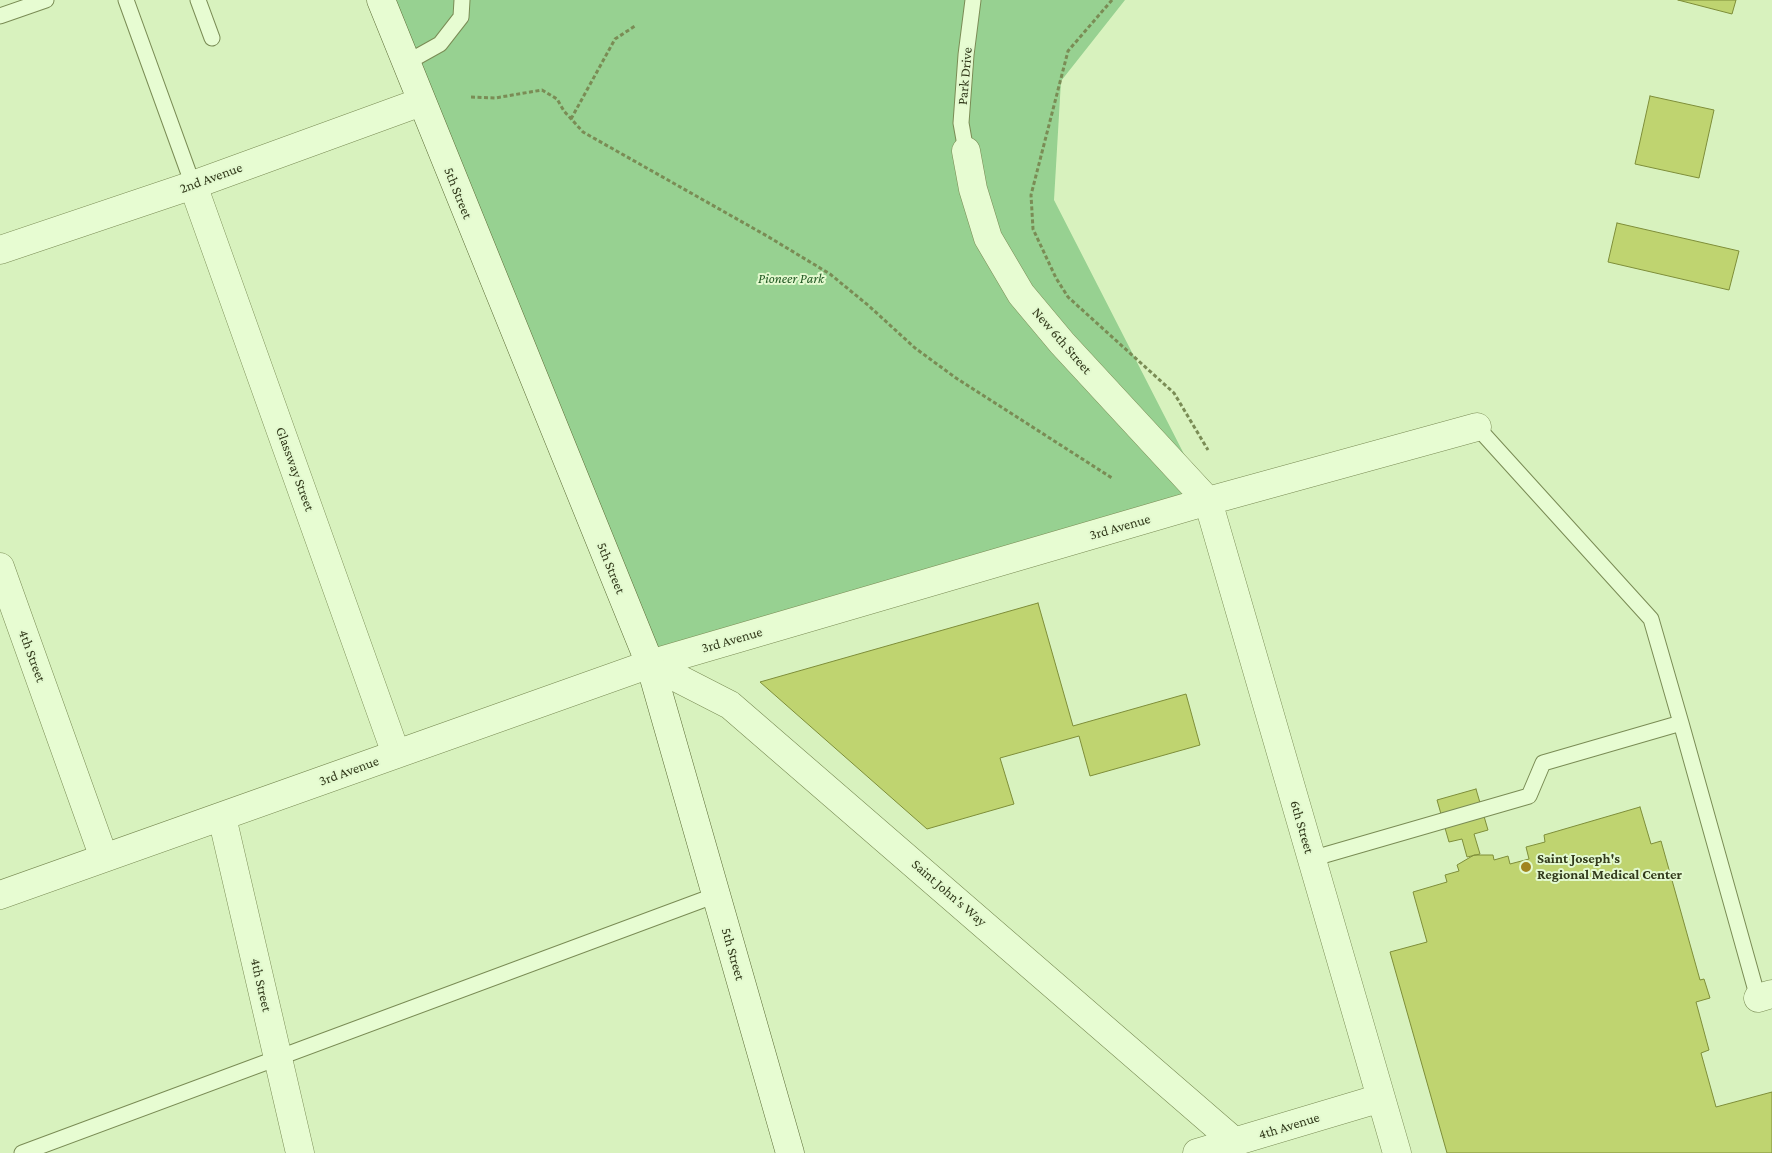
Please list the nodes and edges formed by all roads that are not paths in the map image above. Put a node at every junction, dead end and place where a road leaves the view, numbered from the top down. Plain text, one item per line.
1 (46, 0) edge
2 (126, 0) edge
3 (198, 0) edge
4 (381, 0) edge
5 (462, 0) edge
6 (973, 0) edge
7 (0, 16) edge
8 (212, 38) dead end
9 (406, 63) junction
10 (421, 102) junction
11 (966, 151) joint
12 (193, 185) junction
13 (0, 250) edge
14 (1477, 427) joint
15 (1208, 501) junction
16 (0, 567) edge
17 (650, 664) junction
18 (1681, 723) junction
19 (396, 754) junction
20 (222, 817) junction
21 (104, 858) junction
22 (1312, 859) junction
23 (0, 895) edge
24 (716, 895) junction
25 (1765, 996) edge
26 (278, 1058) junction
27 (1381, 1098) junction
28 (1235, 1142) junction
29 (22, 1153) edge
30 (300, 1153) edge
31 (790, 1153) edge
32 (1197, 1153) edge
33 (1397, 1153) edge

1 - 7 lane
2 - 12 lane
3 - 8 lane
4 - 9 street, 5th Street
5 - 9 lane
6 - 11 lane, Park Drive
9 - 10 street, 5th Street
10 - 12 street, 2nd Avenue
10 - 17 street, 5th Street
11 - 15 street, New 6th Street
12 - 13 street, 2nd Avenue
12 - 19 street, Glassway Street
14 - 15 street, 3rd Avenue
14 - 18 lane
15 - 17 street, 3rd Avenue
15 - 22 street, 6th Street
16 - 21 street, 4th Street
17 - 19 street, 3rd Avenue
17 - 24 street, 5th Street
17 - 28 street, Saint John's Way
18 - 22 lane
18 - 25 lane
19 - 20 street, 3rd Avenue
20 - 21 street, 3rd Avenue
20 - 26 street, 4th Street
21 - 23 street, 3rd Avenue
22 - 27 street, 6th Street
24 - 26 lane
24 - 31 street, 5th Street
26 - 29 lane
26 - 30 street, 4th Street
27 - 28 street, 4th Avenue
27 - 33 street, 6th Street
28 - 32 street, 4th Avenue

